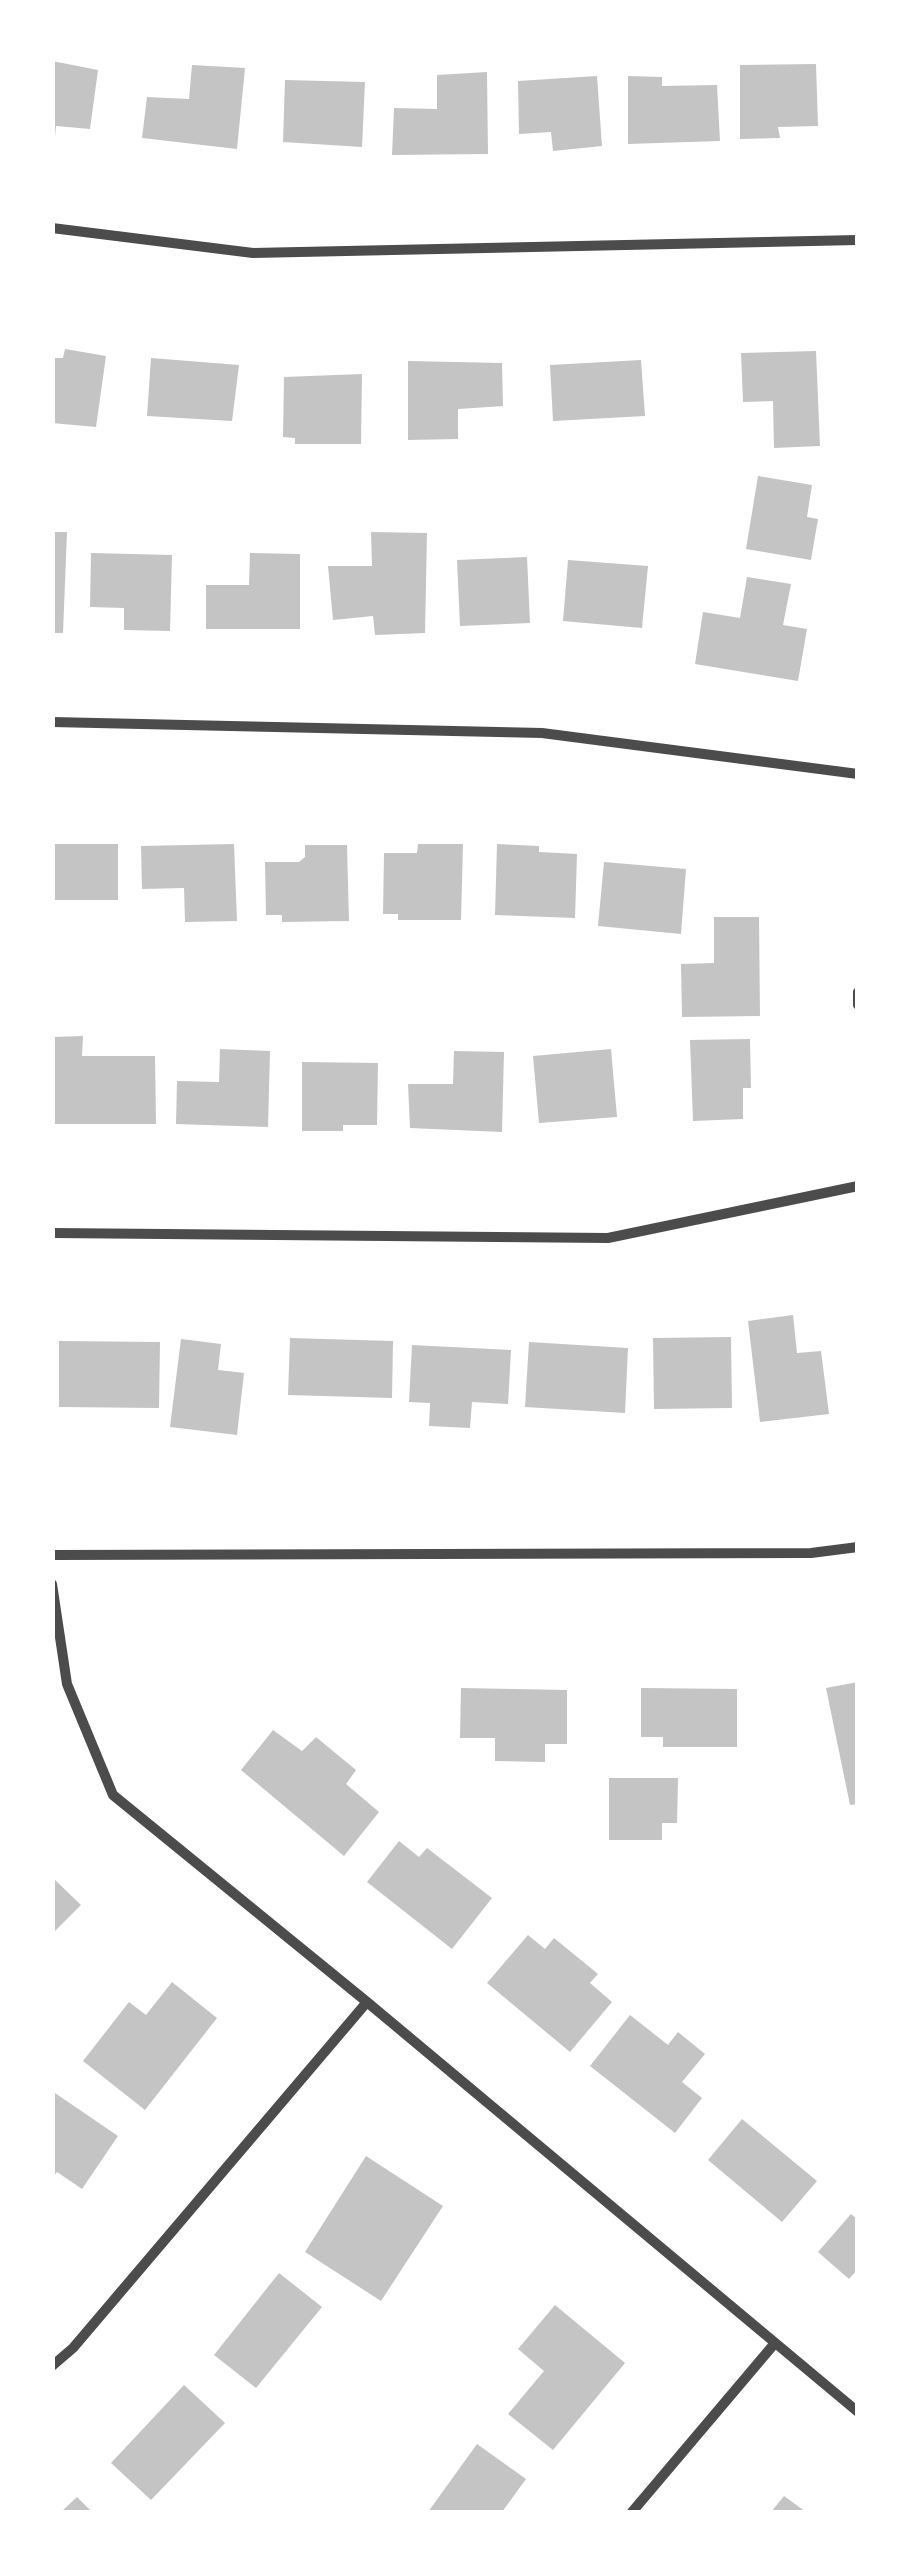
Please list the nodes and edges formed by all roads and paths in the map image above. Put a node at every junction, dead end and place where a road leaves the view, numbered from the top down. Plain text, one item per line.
1 (52, 228) edge
2 (858, 240) edge
3 (52, 722) edge
4 (858, 774) edge
5 (858, 992) edge
6 (858, 1006) edge
7 (858, 1186) edge
8 (52, 1232) edge
9 (858, 1547) edge
10 (52, 1555) edge
11 (52, 1584) edge
12 (367, 2002) junction
13 (775, 2343) junction
14 (52, 2366) edge
15 (858, 2412) edge
16 (632, 2512) edge

1 - 2 street
3 - 4 street
5 - 6 street
7 - 8 street
9 - 10 street
11 - 12 street
12 - 13 street
12 - 14 street
13 - 15 street
13 - 16 street

